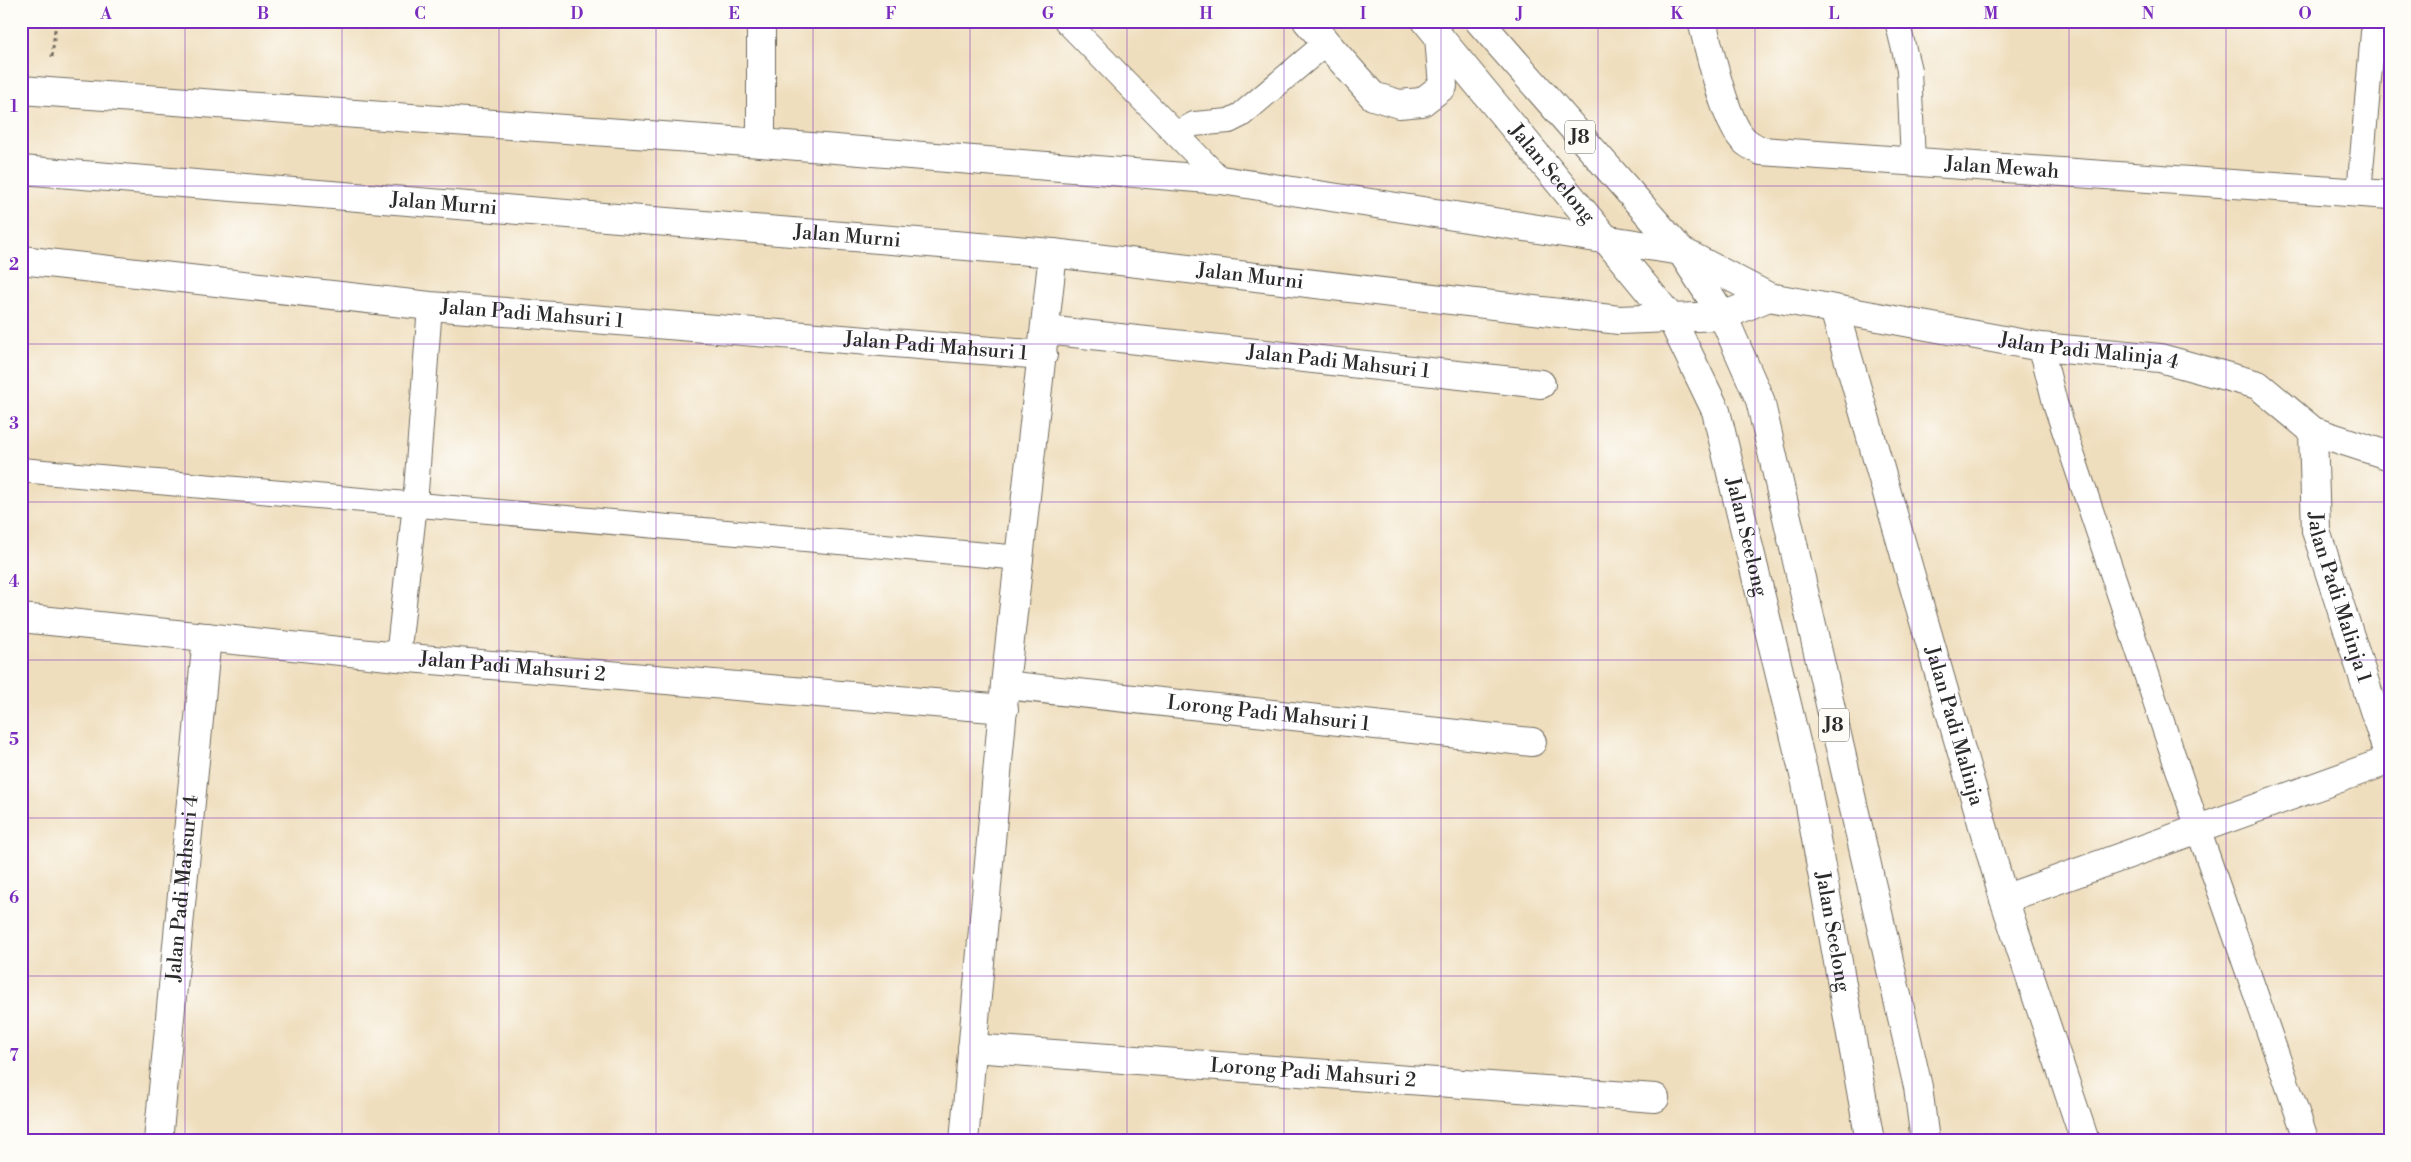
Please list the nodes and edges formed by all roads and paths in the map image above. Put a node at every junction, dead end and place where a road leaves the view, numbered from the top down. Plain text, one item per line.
1 (761, 21) edge
2 (1066, 21) edge
3 (1307, 21) edge
4 (1480, 21) edge
5 (1702, 21) edge
6 (1897, 21) edge
7 (2374, 21) edge
8 (1432, 29) edge
9 (1326, 43) junction
10 (21, 90) edge
11 (1176, 134) junction
12 (761, 143) junction
13 (1913, 162) junction
14 (21, 170) edge
15 (1221, 180) junction
16 (2359, 193) junction
17 (2390, 195) edge
18 (1609, 241) junction
19 (1681, 251) junction
20 (1053, 252) junction
21 (21, 260) edge
22 (1769, 297) junction
23 (430, 306) junction
24 (1834, 309) junction
25 (1722, 316) junction
26 (1672, 318) junction
27 (1044, 343) junction
28 (2041, 347) junction
29 (1541, 384) dead end
30 (2313, 431) junction
31 (2390, 456) edge
32 (21, 470) edge
33 (415, 504) junction
34 (1021, 558) junction
35 (21, 618) edge
36 (207, 637) junction
37 (398, 656) junction
38 (1005, 697) junction
39 (1532, 742) dead end
40 (2390, 760) edge
41 (2198, 828) junction
42 (2004, 899) junction
43 (972, 1048) junction
44 (1655, 1098) dead end
45 (158, 1141) edge
46 (964, 1141) edge
47 (1870, 1141) edge
48 (1925, 1141) edge
49 (2084, 1141) edge
50 (2307, 1141) edge

1 - 12 street
2 - 11 lane
3 - 9 street
4 - 19 street, J8
5 - 13 street, Jalan Mewah
6 - 13 lane
7 - 16 lane
8 - 9 street
8 - 18 street, Jalan Seelong / J8
9 - 11 lane
10 - 12 street
11 - 15 lane
12 - 15 street
13 - 16 street, Jalan Mewah
14 - 20 street, Jalan Murni
15 - 18 street
16 - 17 street, Jalan Mewah
18 - 19 street
18 - 26 street, Jalan Seelong / J8
19 - 22 street, Jalan Padi Malinja 4
19 - 25 street, J8
20 - 26 street, Jalan Murni
20 - 27 street
21 - 23 street, Jalan Padi Mahsuri 1
22 - 24 street, Jalan Padi Malinja 4
22 - 25 street
23 - 27 street, Jalan Padi Mahsuri 1
23 - 33 lane
24 - 28 street, Jalan Padi Malinja 4
24 - 42 street, Jalan Padi Malinja
25 - 26 street, Jalan Murni
25 - 48 street, J8
26 - 47 street, Jalan Seelong / J8
27 - 29 street, Jalan Padi Mahsuri 1
27 - 34 street
28 - 30 street, Jalan Padi Malinja 4
28 - 41 lane
30 - 31 street, Jalan Padi Malinja 4
30 - 40 street, Jalan Padi Malinja 1
32 - 33 lane
33 - 34 lane
33 - 37 lane
34 - 38 street
35 - 36 street, Jalan Padi Mahsuri 2
36 - 37 street, Jalan Padi Mahsuri 2
36 - 45 street, Jalan Padi Mahsuri 4
37 - 38 street, Jalan Padi Mahsuri 2
38 - 39 street, Lorong Padi Mahsuri 1
38 - 43 street
40 - 41 street
41 - 42 street
41 - 50 lane
42 - 49 street, Jalan Padi Malinja
43 - 44 street, Lorong Padi Mahsuri 2
43 - 46 street

